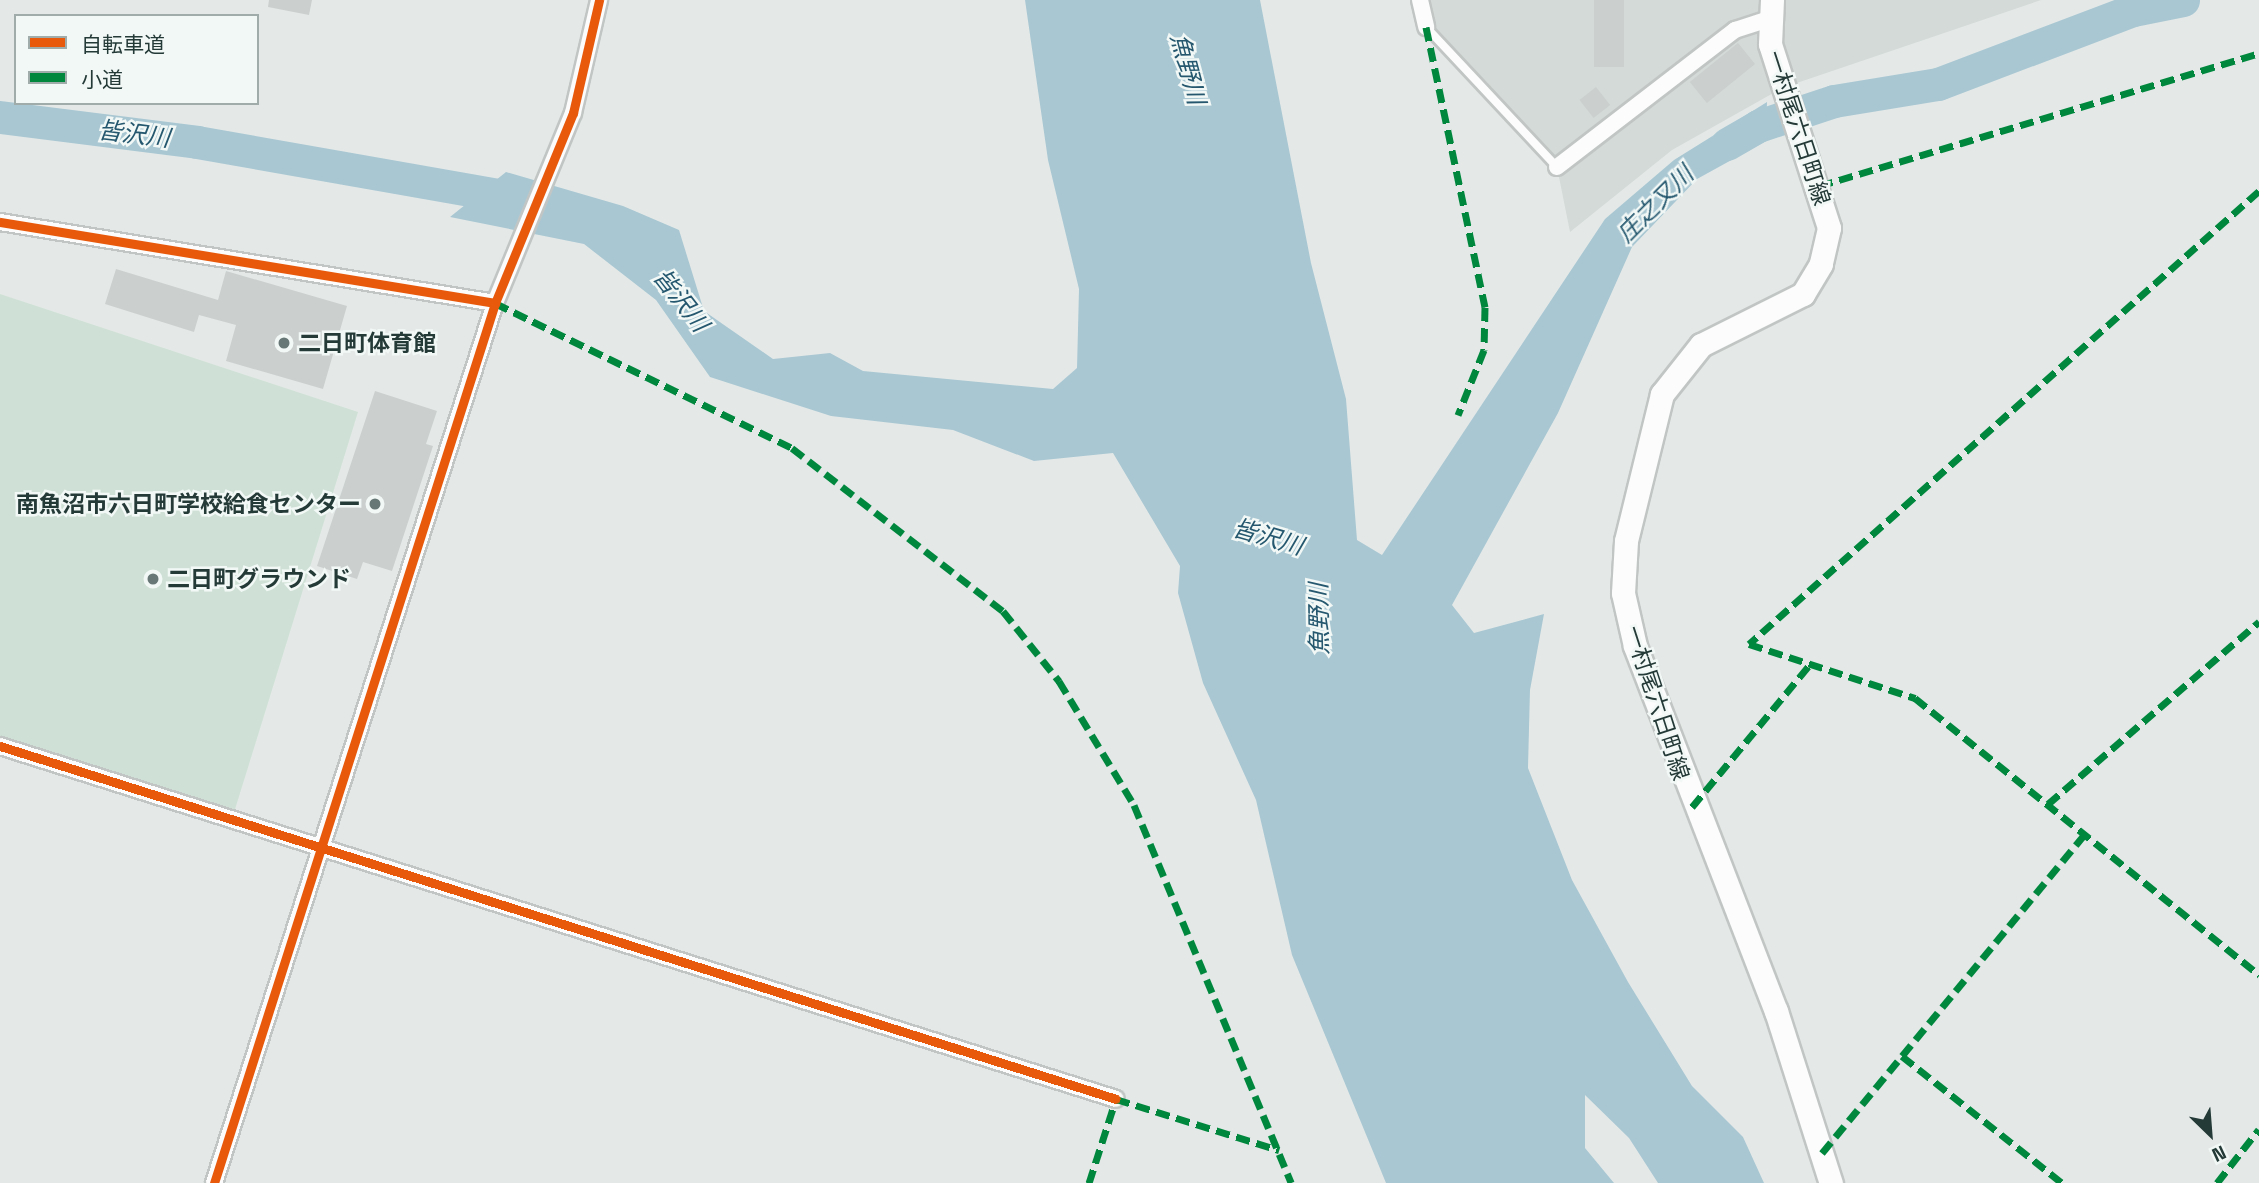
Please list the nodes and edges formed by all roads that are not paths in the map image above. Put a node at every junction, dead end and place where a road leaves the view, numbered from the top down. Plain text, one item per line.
1 (599, 0) edge
2 (1420, 0) edge
3 (1770, 9) edge
4 (1426, 27) joint
5 (1557, 167) joint
6 (0, 222) edge
7 (495, 303) junction
8 (0, 746) edge
9 (319, 846) junction
10 (1116, 1099) dead end
11 (214, 1183) edge
12 (1831, 1183) edge

1 - 7 street
2 - 4 street
3 - 5 street
3 - 12 main road, 一村尾六日町線
4 - 5 lane
6 - 7 street
7 - 9 street
8 - 9 street
9 - 10 street
9 - 11 street

